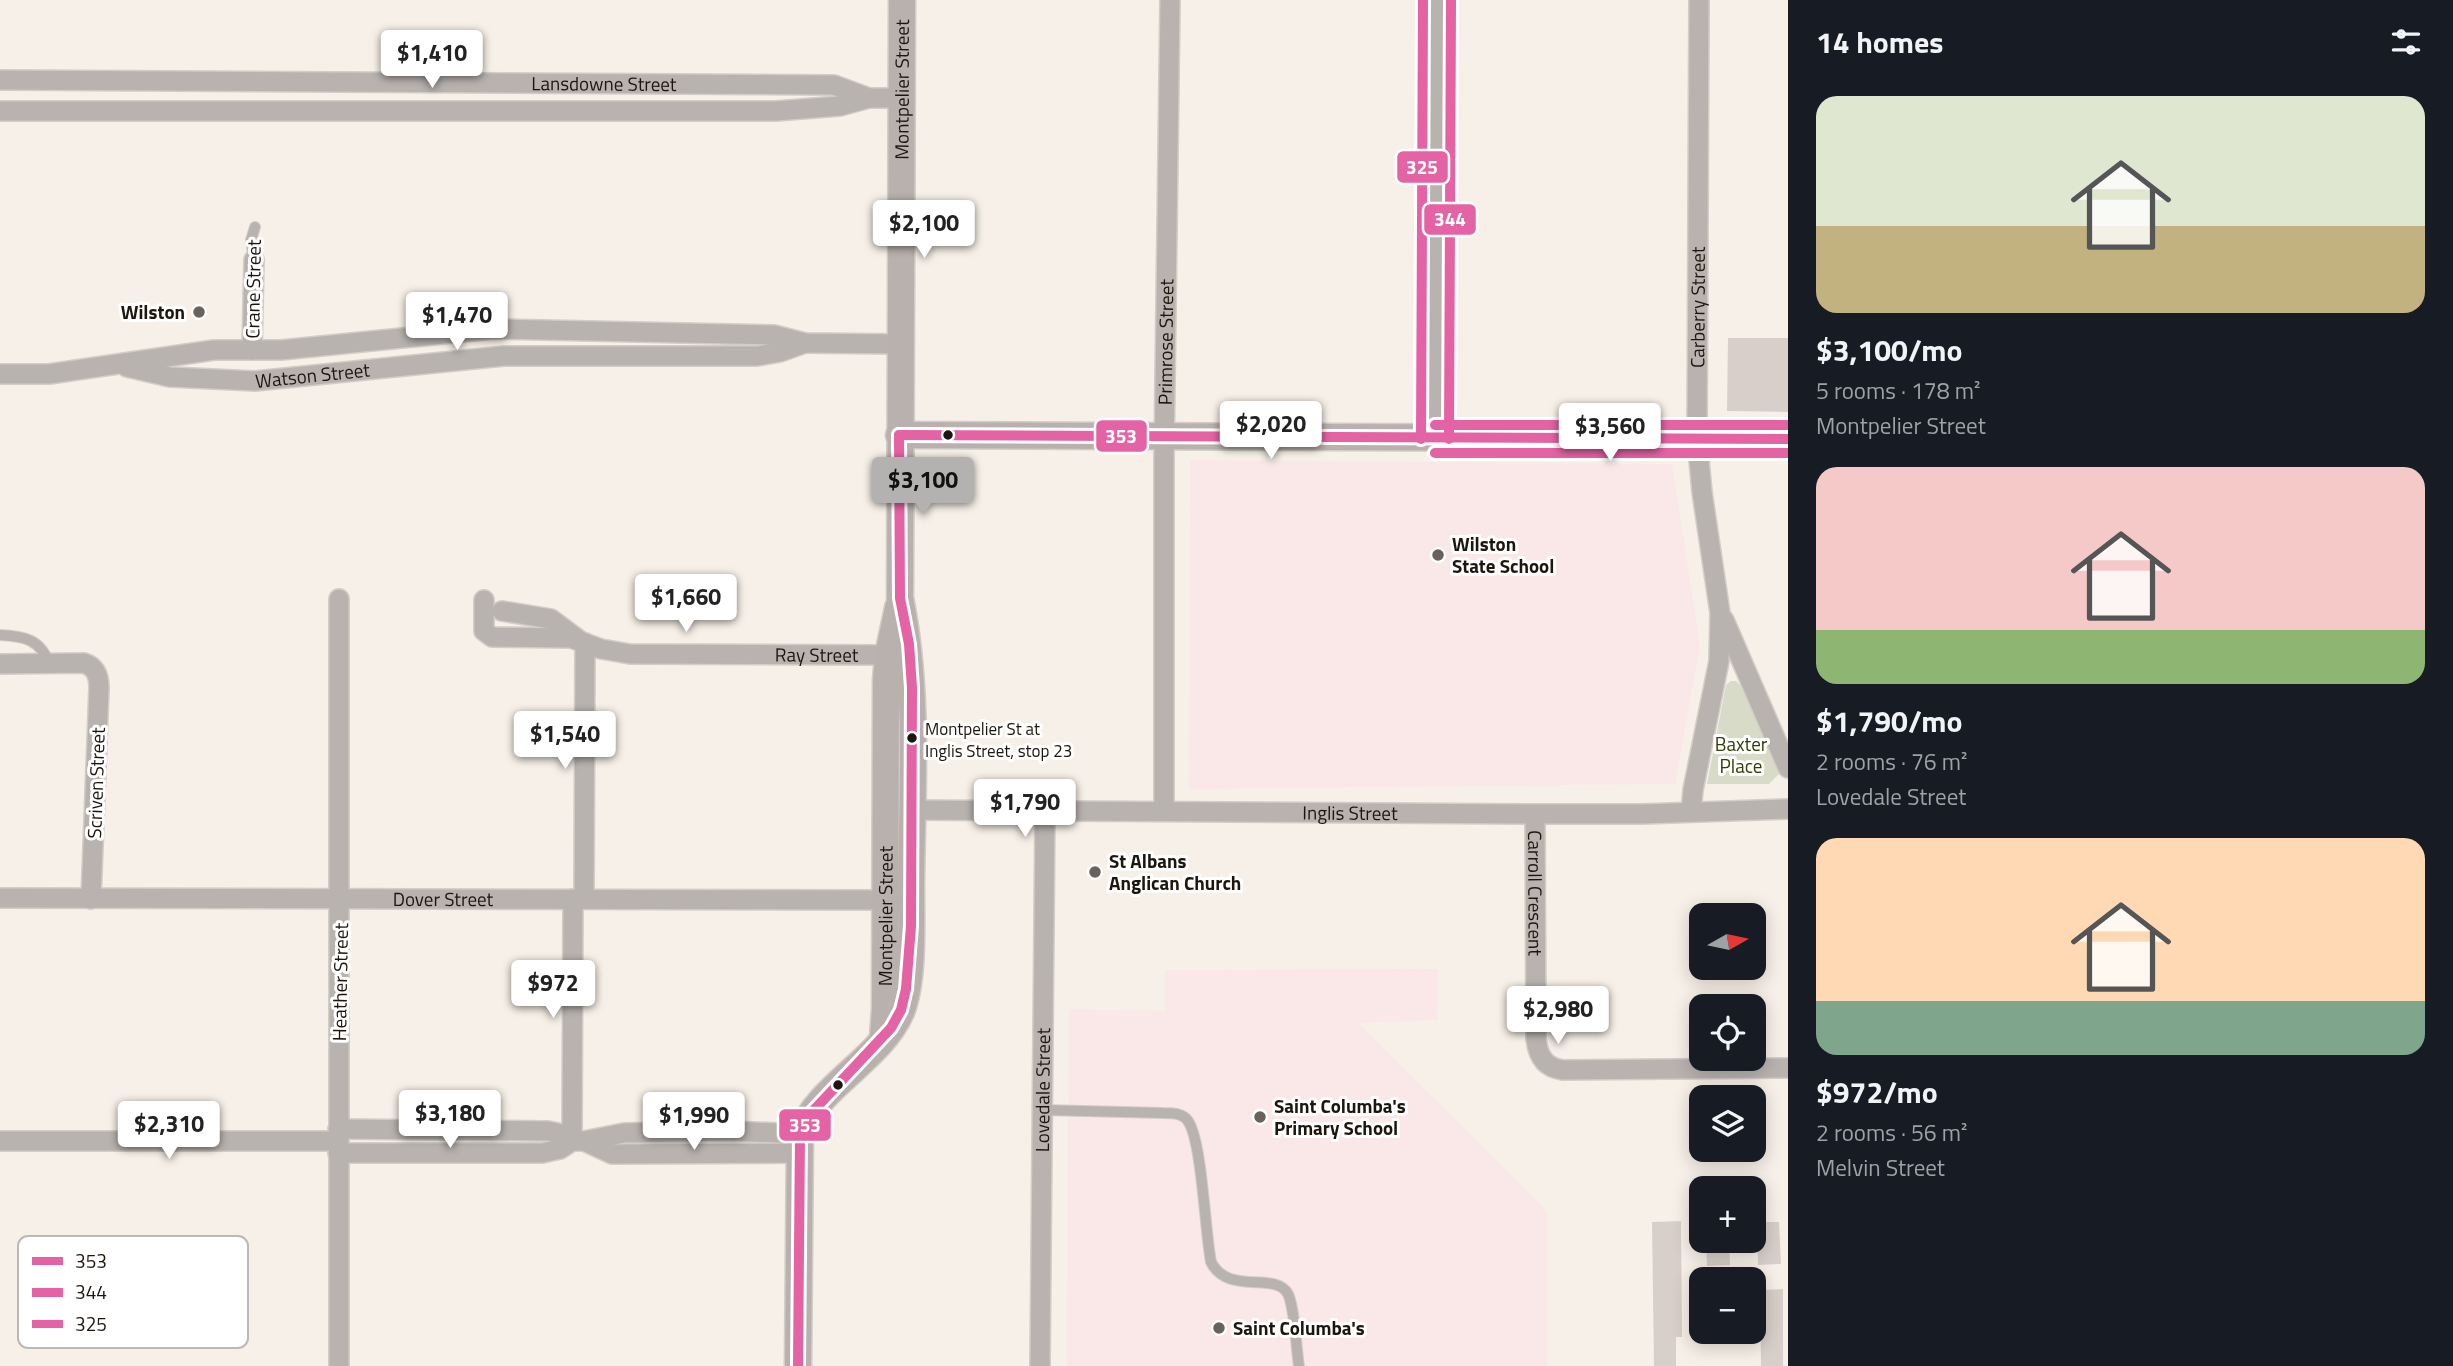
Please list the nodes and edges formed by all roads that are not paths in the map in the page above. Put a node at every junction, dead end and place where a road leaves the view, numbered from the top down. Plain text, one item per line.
1 (902, 0) edge
2 (1170, 0) edge
3 (1437, 0) edge
4 (1699, 0) edge
5 (0, 80) edge
6 (869, 98) junction
7 (901, 98) junction
8 (0, 111) edge
9 (255, 228) dead end
10 (254, 260) joint
11 (805, 343) junction
12 (900, 344) junction
13 (252, 350) junction
14 (113, 365) junction
15 (0, 374) edge
16 (900, 435) junction
17 (1165, 437) junction
18 (1435, 439) junction
19 (1697, 439) junction
20 (1788, 439) edge
21 (900, 598) junction
22 (339, 599) dead end
23 (484, 600) dead end
24 (502, 611) dead end
25 (1720, 613) junction
26 (0, 635) edge
27 (582, 641) junction
28 (888, 655) junction
29 (0, 664) edge
30 (49, 664) junction
31 (1747, 673) junction
32 (1717, 675) junction
33 (1788, 768) edge
34 (1788, 809) edge
35 (912, 810) junction
36 (1045, 811) junction
37 (1164, 811) junction
38 (1691, 812) junction
39 (1535, 814) junction
40 (341, 897) junction
41 (0, 898) edge
42 (91, 899) junction
43 (579, 899) junction
44 (886, 900) junction
45 (883, 1039) junction
46 (1788, 1068) edge
47 (1043, 1110) junction
48 (0, 1140) edge
49 (338, 1141) junction
50 (578, 1141) junction
51 (800, 1144) junction
52 (338, 1366) edge
53 (798, 1366) edge
54 (1040, 1366) edge
55 (1299, 1366) edge

1 - 7 street, Montpelier Street
2 - 17 street, Primrose Street
3 - 18 street
4 - 19 street, Carberry Street
5 - 6 street, Lansdowne Street
6 - 7 street, Lansdowne Street
6 - 8 street, Lansdowne Street
7 - 12 street, Montpelier Street
9 - 10 lane, Crane Street
10 - 13 street, Crane Street
11 - 12 street, Watson Street
11 - 13 street, Watson Street
11 - 14 street, Watson Street
12 - 16 street, Montpelier Street
13 - 14 street, Watson Street
14 - 15 street, Watson Street
16 - 17 street
16 - 21 street, Montpelier Street
17 - 18 street
17 - 37 street, Primrose Street
18 - 19 street
19 - 20 street
19 - 25 street, Carberry Street
21 - 28 street, Montpelier Street
21 - 35 street, Montpelier Street
22 - 40 street, Heather Street
23 - 27 street, Ray Street
24 - 27 street, Ray Street
25 - 31 street, Carberry Street
25 - 32 street, Carberry Street
26 - 30 lane
27 - 28 street, Ray Street
27 - 43 street
28 - 44 street, Montpelier Street
29 - 30 street
30 - 42 street, Scriven Street
31 - 32 street
31 - 33 street, Carberry Street
32 - 38 street, Carberry Street
34 - 38 street, Inglis Street
35 - 36 street, Inglis Street
35 - 45 street, Montpelier Street
36 - 37 street, Inglis Street
36 - 47 street, Lovedale Street
37 - 39 street, Inglis Street
38 - 39 street, Inglis Street
39 - 46 street, Carroll Crescent
40 - 42 street, Dover Street
40 - 43 street, Dover Street
40 - 49 street, Heather Street
41 - 42 street, Dover Street
43 - 44 street, Dover Street
43 - 50 street
44 - 45 street, Montpelier Street
45 - 51 street
47 - 54 street, Lovedale Street
47 - 55 lane
48 - 49 street
49 - 50 street
49 - 52 street, Heather Street
50 - 51 street
51 - 53 street

